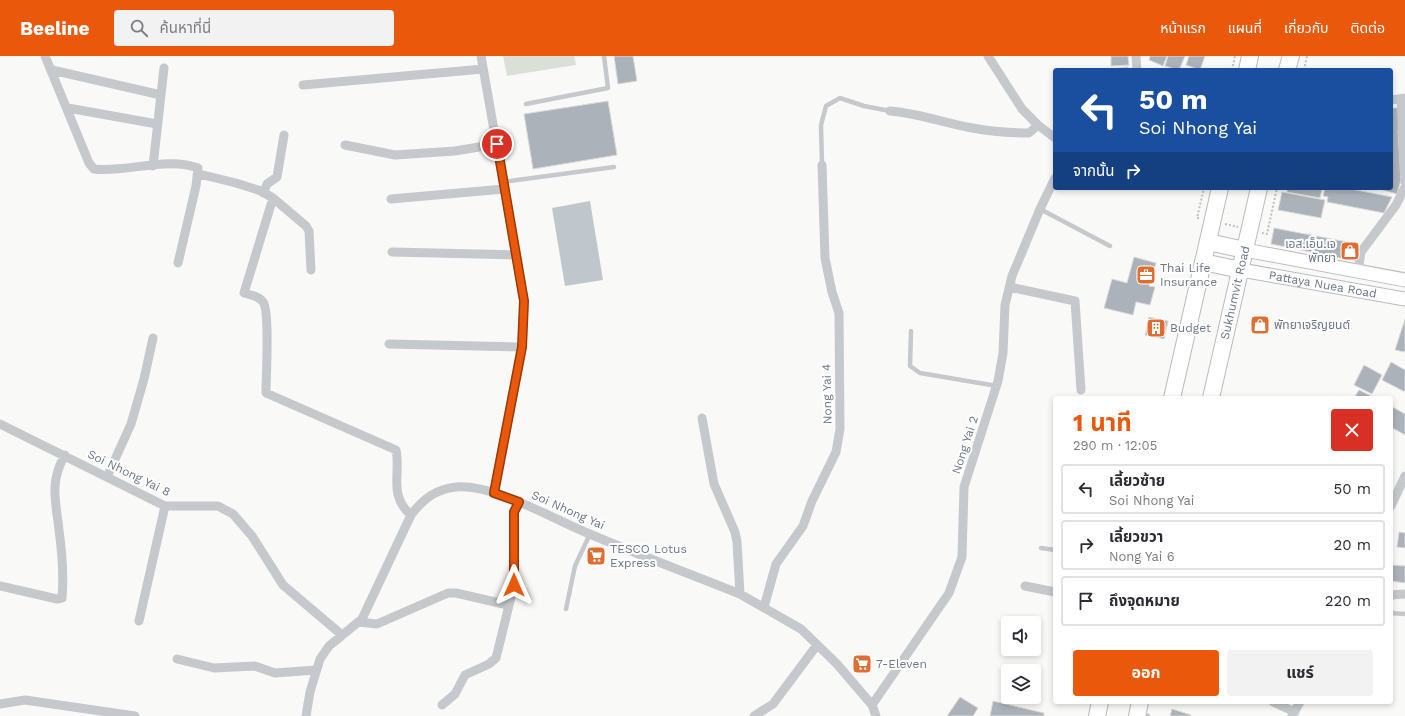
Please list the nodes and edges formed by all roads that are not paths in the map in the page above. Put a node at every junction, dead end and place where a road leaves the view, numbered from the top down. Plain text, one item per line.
1 (45, 56) edge
2 (481, 56) edge
3 (604, 56) edge
4 (988, 56) edge
5 (1136, 56) edge
6 (1250, 56) edge
7 (1291, 56) edge
8 (164, 68) dead end
9 (1137, 68) edge
10 (1247, 68) edge
11 (1288, 68) edge
12 (483, 69) junction
13 (52, 70) junction
14 (303, 85) dead end
15 (161, 95) junction
16 (1403, 98) edge
17 (1393, 100) edge
18 (526, 104) dead end
19 (68, 108) junction
20 (890, 111) joint
21 (157, 124) junction
22 (1038, 125) junction
23 (284, 135) dead end
24 (1053, 136) edge
25 (497, 144) junction
26 (345, 146) dead end
27 (822, 165) joint
28 (153, 166) junction
29 (614, 167) dead end
30 (199, 174) junction
31 (1053, 182) edge
32 (1405, 182) edge
33 (503, 186) junction
34 (1405, 187) edge
35 (1220, 190) edge
36 (1260, 190) edge
37 (263, 193) junction
38 (273, 198) junction
39 (391, 199) dead end
40 (1040, 208) junction
41 (1208, 242) junction
42 (1110, 246) dead end
43 (1245, 250) junction
44 (392, 252) dead end
45 (516, 255) junction
46 (1203, 262) junction
47 (178, 263) dead end
48 (311, 270) dead end
49 (1241, 270) junction
50 (1358, 271) junction
51 (1405, 280) edge
52 (1010, 287) junction
53 (1405, 299) edge
54 (911, 331) dead end
55 (153, 338) dead end
56 (389, 344) dead end
57 (522, 347) junction
58 (996, 386) junction
59 (1081, 390) dead end
60 (1172, 396) edge
61 (1211, 396) edge
62 (702, 418) dead end
63 (0, 424) edge
64 (65, 455) junction
65 (1405, 476) edge
66 (107, 477) junction
67 (494, 493) junction
68 (519, 502) junction
69 (1393, 502) edge
70 (165, 506) junction
71 (411, 515) junction
72 (590, 534) junction
73 (1041, 548) dead end
74 (1053, 550) edge
75 (0, 586) edge
76 (1025, 586) dead end
77 (1053, 592) edge
78 (740, 594) junction
79 (1405, 594) edge
80 (1393, 595) edge
81 (508, 605) junction
82 (764, 607) junction
83 (566, 609) dead end
84 (1393, 613) edge
85 (1405, 614) edge
86 (139, 621) dead end
87 (359, 622) junction
88 (342, 635) junction
89 (817, 645) junction
90 (177, 659) dead end
91 (316, 670) junction
92 (0, 704) edge
93 (1100, 704) edge
94 (1276, 704) edge
95 (1299, 704) edge
96 (442, 705) dead end
97 (872, 705) junction
98 (1294, 714) edge
99 (134, 716) edge
100 (306, 716) edge
101 (754, 716) edge
102 (876, 716) edge
103 (1097, 716) edge

1 - 13 street
2 - 12 street
3 - 18 lane
4 - 22 street
5 - 9 street
6 - 10 highway
7 - 11 highway
8 - 15 street
12 - 14 street
12 - 25 street
13 - 15 street
13 - 19 street
15 - 21 street
16 - 17 street
16 - 32 street
19 - 21 street
19 - 28 street
20 - 22 street
20 - 27 lane
21 - 28 street
22 - 24 street
23 - 37 street
25 - 26 street
25 - 33 street
27 - 82 street, Nong Yai 4
28 - 30 street
29 - 33 lane
30 - 37 street
30 - 47 street
31 - 40 street, Nong Yai 2
33 - 39 street
33 - 45 street
34 - 50 street
35 - 41 highway
36 - 43 highway, Sukhumvit Road
37 - 38 street
38 - 48 street
38 - 71 street
40 - 42 lane
40 - 52 street, Nong Yai 2
41 - 43 highway
41 - 46 highway
43 - 49 highway, Sukhumvit Road
43 - 50 main road, Pattaya Nuea Road
44 - 45 street
45 - 57 street
46 - 49 highway
46 - 60 highway
49 - 53 main road, Pattaya Nuea Road
49 - 61 highway, Sukhumvit Road
50 - 51 main road, Pattaya Nuea Road
52 - 58 street, Nong Yai 2
52 - 59 street
54 - 58 lane
55 - 66 street
56 - 57 street
57 - 67 street
58 - 97 street, Nong Yai 2
62 - 78 street
63 - 64 street, Soi Nhong Yai 8
64 - 66 street, Soi Nhong Yai 8
64 - 75 street
65 - 69 street
66 - 70 street, Soi Nhong Yai 8
67 - 68 street, Soi Nhong Yai
67 - 71 street, Soi Nhong Yai
68 - 72 street, Soi Nhong Yai
68 - 81 street
70 - 86 street
70 - 88 street, Soi Nhong Yai 8
71 - 87 street, Soi Nhong Yai
72 - 78 street, Soi Nhong Yai
72 - 83 lane
73 - 74 lane
76 - 77 street
78 - 82 street, Soi Nhong Yai
79 - 80 street
81 - 87 street
81 - 96 street
82 - 89 street, Soi Nhong Yai
84 - 85 lane
87 - 88 street, Soi Nhong Yai
88 - 91 street, Soi Nhong Yai
89 - 97 street, Soi Nhong Yai
89 - 101 street
90 - 91 street
91 - 100 street, Soi Nhong Yai
92 - 99 street
93 - 103 highway
94 - 98 street
95 - 98 street
97 - 102 street, Soi Nhong Yai

